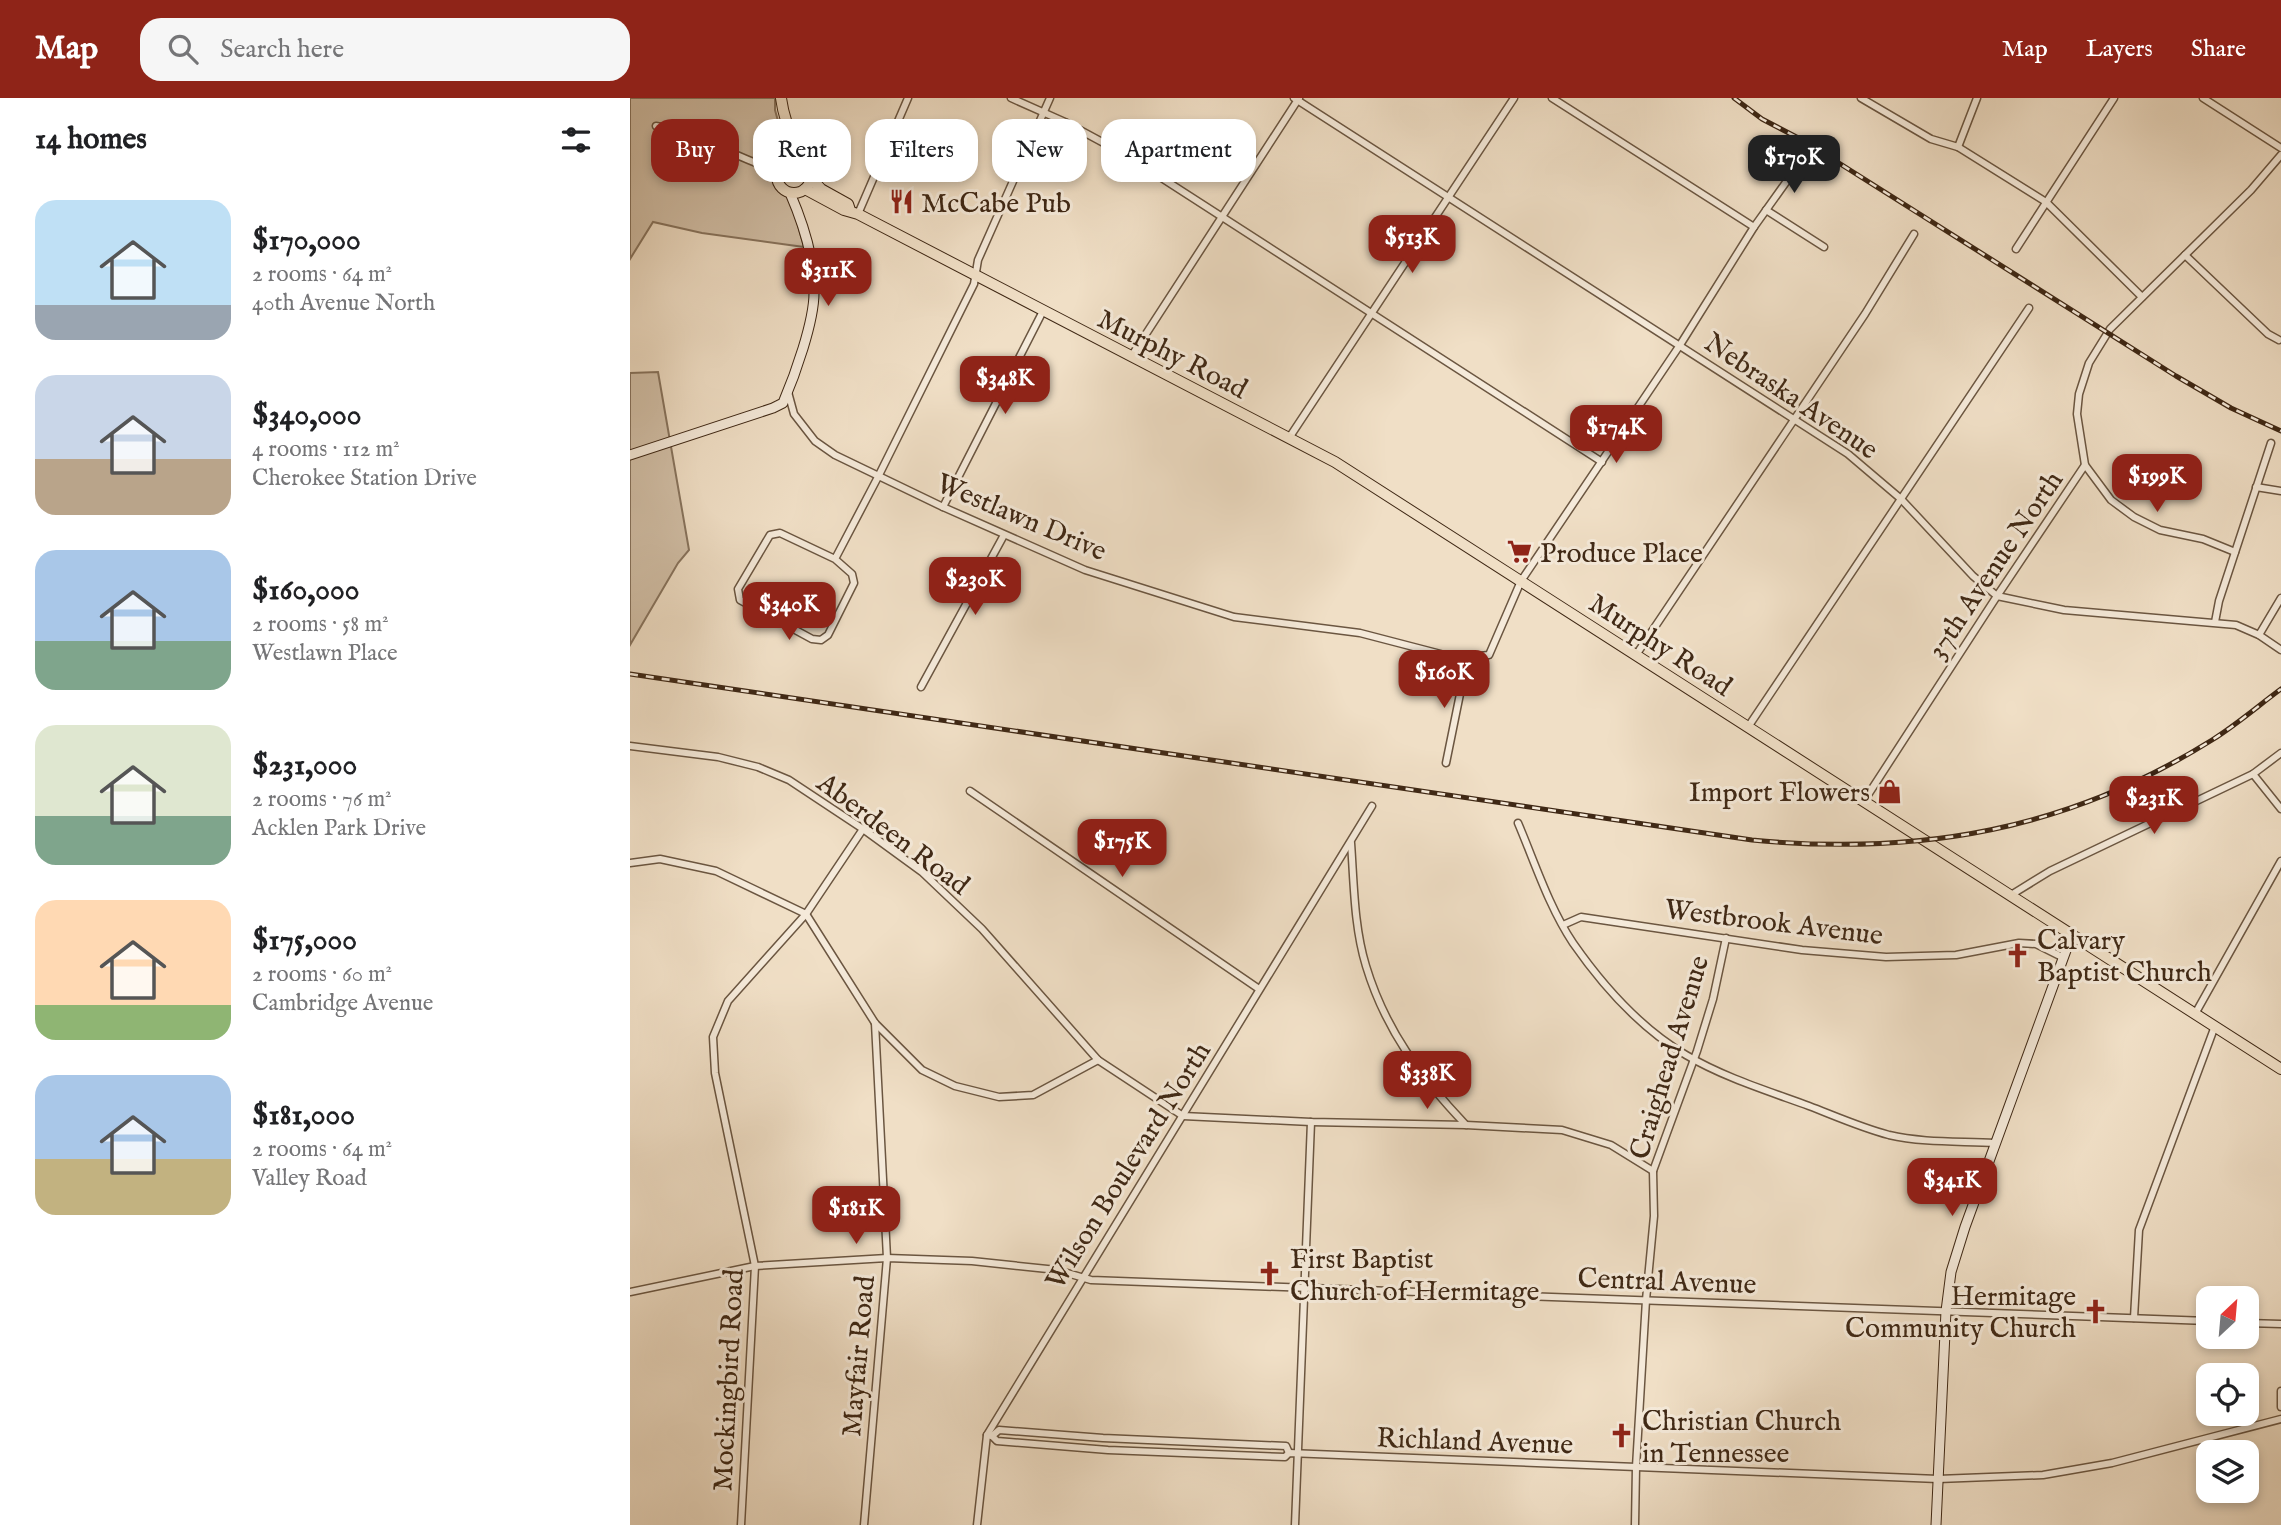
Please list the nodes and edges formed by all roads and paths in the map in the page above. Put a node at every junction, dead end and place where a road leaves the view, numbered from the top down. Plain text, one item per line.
1 (781, 98) edge
2 (908, 98) edge
3 (1011, 98) edge
4 (1050, 98) edge
5 (1514, 98) edge
6 (1552, 98) edge
7 (1861, 98) edge
8 (1977, 98) edge
9 (2115, 98) edge
10 (2203, 98) edge
11 (1297, 99) edge
12 (1044, 113) junction
13 (785, 119) edge
14 (1958, 147) junction
15 (2281, 148) edge
16 (2281, 155) edge
17 (1799, 164) dead end
18 (778, 182) edge
19 (808, 182) edge
20 (815, 182) edge
21 (804, 190) junction
22 (790, 193) junction
23 (1448, 197) junction
24 (2046, 202) junction
25 (1766, 210) junction
26 (854, 212) junction
27 (799, 213) junction
28 (1222, 218) junction
29 (1755, 228) junction
30 (1914, 234) dead end
31 (1824, 247) dead end
32 (2016, 249) dead end
33 (2185, 255) junction
34 (975, 276) junction
35 (2142, 297) junction
36 (2029, 307) dead end
37 (1043, 312) junction
38 (1370, 314) junction
39 (2278, 340) dead end
40 (1680, 345) junction
41 (1131, 356) junction
42 (788, 392) junction
43 (1793, 419) junction
44 (1289, 438) junction
45 (2271, 443) dead end
46 (630, 455) edge
47 (1602, 462) junction
48 (2085, 465) junction
49 (878, 477) junction
50 (2256, 487) junction
51 (2281, 491) edge
52 (1901, 499) junction
53 (943, 507) junction
54 (1004, 535) junction
55 (2235, 552) junction
56 (835, 559) junction
57 (1521, 581) junction
58 (1997, 596) junction
59 (2281, 598) edge
60 (2215, 622) junction
61 (2259, 635) junction
62 (2281, 650) edge
63 (1636, 655) junction
64 (1456, 658) junction
65 (921, 687) dead end
66 (1748, 727) junction
67 (630, 746) edge
68 (2281, 753) edge
69 (1446, 763) dead end
70 (2253, 774) junction
71 (970, 791) dead end
72 (1864, 801) junction
73 (1372, 806) dead end
74 (2281, 809) edge
75 (1518, 822) dead end
76 (863, 829) junction
77 (1351, 841) junction
78 (2281, 861) edge
79 (630, 863) edge
80 (2011, 895) junction
81 (806, 914) junction
82 (1563, 925) junction
83 (2072, 934) junction
84 (1726, 938) junction
85 (2062, 957) junction
86 (1259, 989) junction
87 (2195, 1014) junction
88 (875, 1023) junction
89 (2215, 1026) junction
90 (1695, 1059) junction
91 (1098, 1060) junction
92 (2281, 1069) edge
93 (1183, 1116) junction
94 (1311, 1122) junction
95 (1466, 1125) junction
96 (1995, 1143) junction
97 (1653, 1171) junction
98 (887, 1258) junction
99 (755, 1266) junction
100 (1082, 1279) junction
101 (1304, 1289) junction
102 (630, 1292) edge
103 (1646, 1300) junction
104 (1946, 1311) junction
105 (2134, 1318) junction
106 (2196, 1321) edge
107 (2259, 1323) edge
108 (2281, 1324) edge
109 (2281, 1391) edge
110 (2281, 1407) edge
111 (2281, 1419) edge
112 (989, 1435) junction
113 (1289, 1452) junction
114 (1298, 1453) junction
115 (1636, 1467) junction
116 (1938, 1479) junction
117 (741, 1525) edge
118 (864, 1525) edge
119 (977, 1525) edge
120 (1295, 1525) edge
121 (1635, 1525) edge
122 (1936, 1525) edge

1 - 13 main road
2 - 26 street
3 - 12 street
4 - 12 street
5 - 23 street
6 - 29 street
7 - 14 street
8 - 14 street
9 - 24 street
10 - 15 street
11 - 23 street, Nebraska Avenue
11 - 28 street
12 - 28 street
12 - 34 street
14 - 24 street
16 - 33 street, 37th Avenue North
17 - 25 street
18 - 22 main road
19 - 21 main road
20 - 26 main road, Murphy Road
21 - 22 main road
21 - 26 main road, Murphy Road
21 - 27 street
22 - 27 street
23 - 38 street
23 - 40 street, Nebraska Avenue
24 - 32 street
24 - 35 street
25 - 29 street
25 - 31 street
26 - 34 main road, Murphy Road
27 - 42 street
28 - 38 street
28 - 41 street
29 - 40 street
30 - 43 street
33 - 35 street, 37th Avenue North
33 - 39 street
34 - 37 main road, Murphy Road
34 - 49 street
35 - 48 street, 37th Avenue North
36 - 52 street
37 - 41 main road, Murphy Road
37 - 53 street
38 - 44 street
38 - 47 street
40 - 43 street, Nebraska Avenue
40 - 47 street
41 - 44 main road, Murphy Road
42 - 46 street
42 - 49 street, Westlawn Drive
43 - 52 street, Nebraska Avenue
43 - 63 street
44 - 57 main road, Murphy Road
45 - 50 street
47 - 57 street
48 - 55 street
48 - 58 street, 37th Avenue North
49 - 53 street, Westlawn Drive
49 - 56 street
50 - 51 street
50 - 55 street
52 - 58 street, Nebraska Avenue
52 - 66 street
53 - 54 street, Westlawn Drive
54 - 64 street, Westlawn Drive
54 - 65 street
55 - 60 street
56 - 56 street
57 - 63 main road, Murphy Road
57 - 64 street
58 - 60 street, Nebraska Avenue
58 - 72 street, 37th Avenue North
59 - 61 street
60 - 61 street, Nebraska Avenue
61 - 62 street, Nebraska Avenue
63 - 66 main road, Murphy Road
64 - 69 street
66 - 72 main road, Murphy Road
67 - 76 street, Aberdeen Road
68 - 70 street
70 - 74 street
70 - 80 street
71 - 86 street
72 - 80 main road, Murphy Road
73 - 77 street, Wilson Boulevard North
75 - 82 street
76 - 81 street, Mockingbird Road
76 - 91 street, Aberdeen Road
77 - 86 street, Wilson Boulevard North
77 - 95 street
78 - 87 street
79 - 81 street
80 - 83 main road, Murphy Road
81 - 88 street
81 - 99 street, Mockingbird Road
82 - 84 street, Westbrook Avenue
82 - 90 street
83 - 85 street
83 - 87 main road, Murphy Road
84 - 85 street, Westbrook Avenue
84 - 90 street, Craighead Avenue
85 - 96 street
86 - 93 street, Wilson Boulevard North
87 - 89 main road, Murphy Road
88 - 91 street
88 - 98 street, Mayfair Road
89 - 92 main road, Murphy Road
89 - 105 street
90 - 96 street
90 - 97 street, Craighead Avenue
91 - 93 street, Aberdeen Road
93 - 94 street
93 - 100 street, Wilson Boulevard North
94 - 95 street
94 - 101 street
95 - 97 street
96 - 104 street
97 - 103 street, Craighead Avenue
98 - 99 street, Central Avenue
98 - 100 street, Central Avenue
98 - 118 street, Mayfair Road
99 - 102 street, Central Avenue
99 - 117 street, Mockingbird Road
100 - 101 street, Central Avenue
100 - 112 street, Wilson Boulevard North
101 - 103 street, Central Avenue
101 - 114 street
103 - 104 street, Central Avenue
103 - 115 street, Craighead Avenue
104 - 105 street, Central Avenue
104 - 116 street
105 - 106 street, Central Avenue
107 - 108 street
109 - 110 street
111 - 116 street, Richland Avenue
112 - 113 street, Richland Avenue
112 - 113 street, Richland Avenue
112 - 119 street, Wilson Boulevard North
113 - 114 street, Richland Avenue
114 - 115 street, Richland Avenue
114 - 120 street
115 - 116 street, Richland Avenue
115 - 121 street, Craighead Avenue
116 - 122 street

